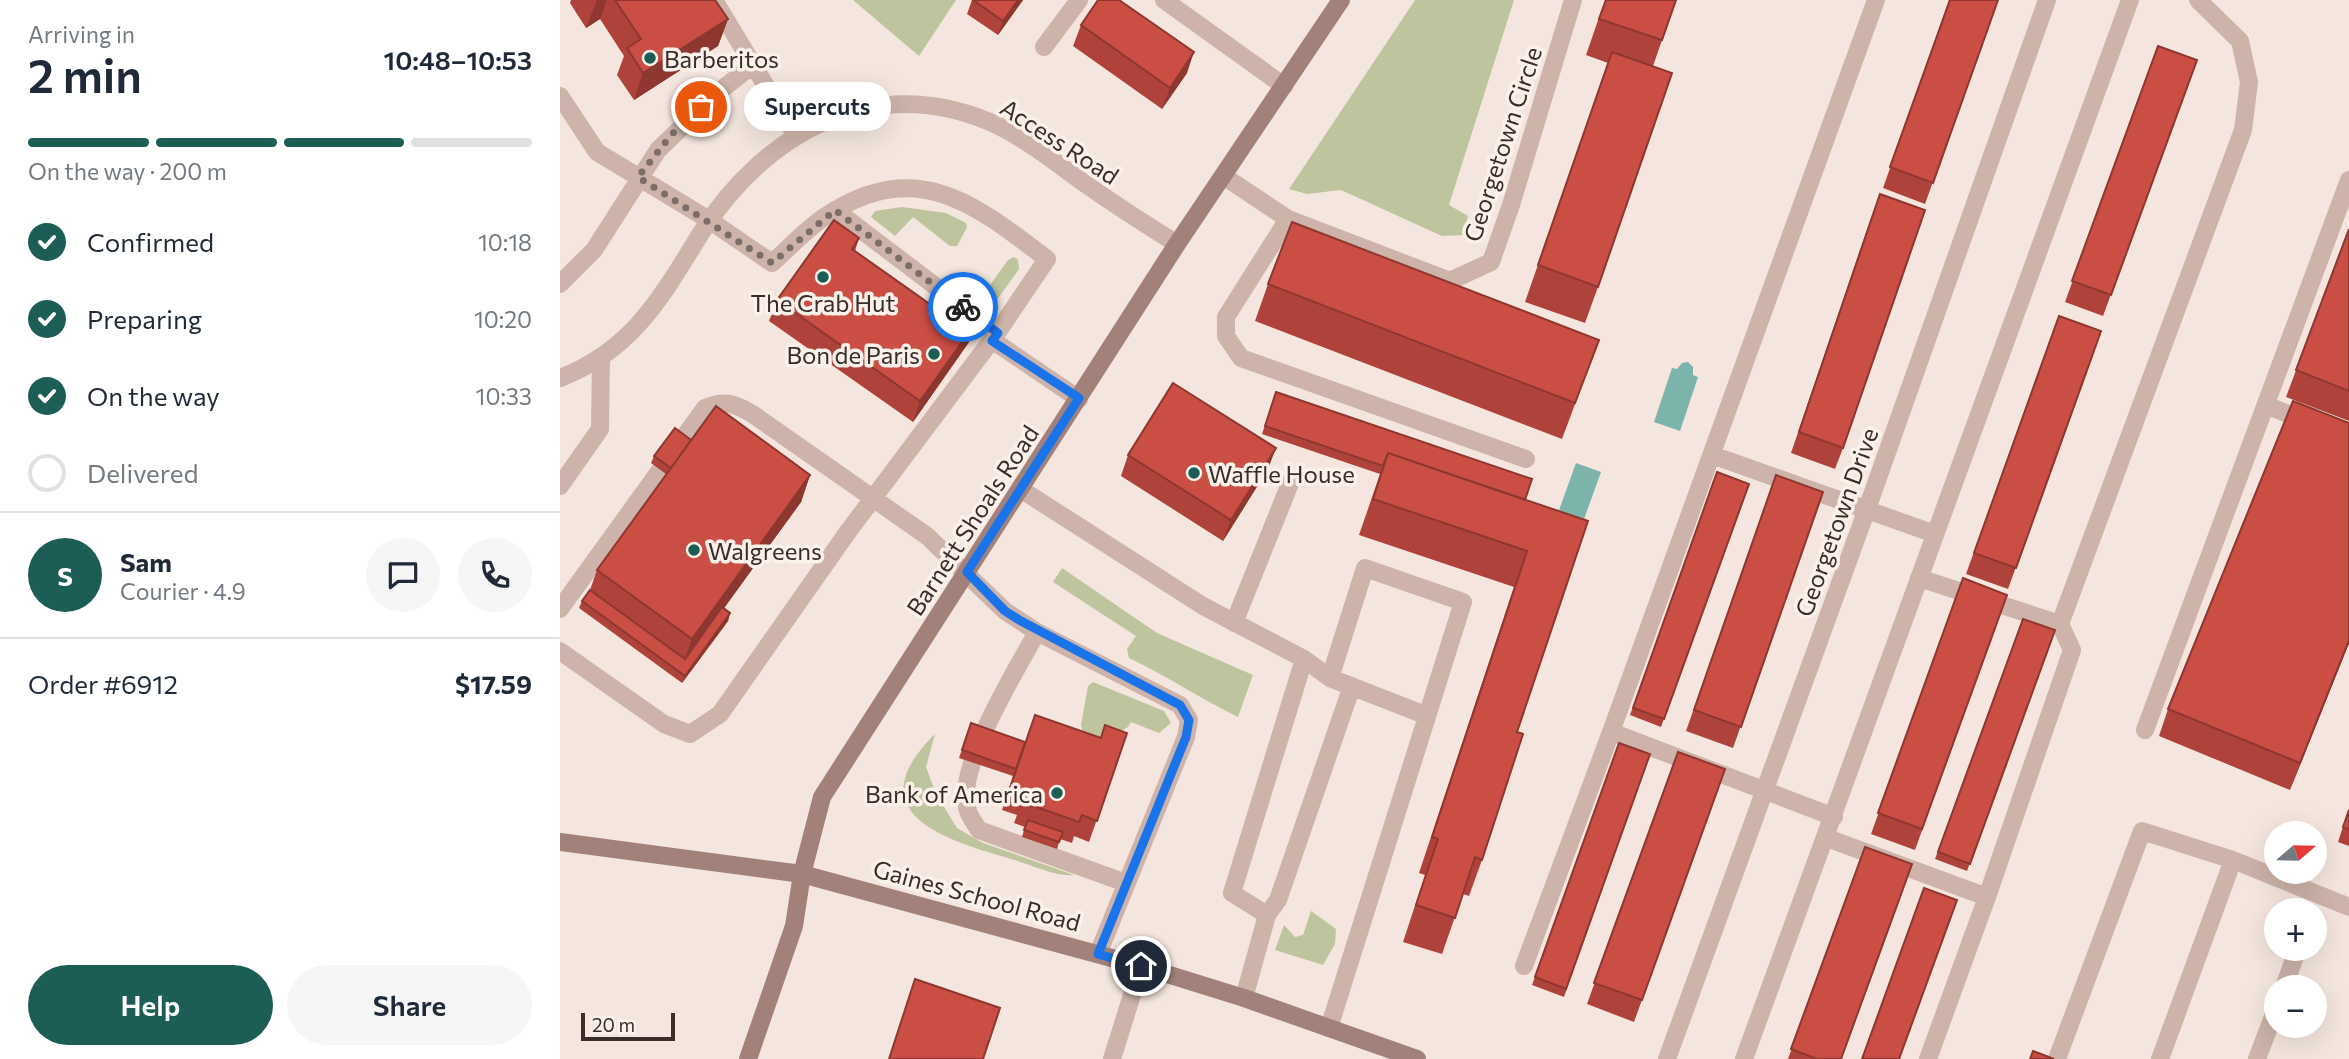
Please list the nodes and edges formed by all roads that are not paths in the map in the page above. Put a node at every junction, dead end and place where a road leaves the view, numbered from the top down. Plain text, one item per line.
1 (714, 0) edge
2 (1079, 0) edge
3 (1164, 0) edge
4 (1341, 0) edge
5 (1573, 0) edge
6 (1876, 0) edge
7 (2047, 0) edge
8 (2130, 0) edge
9 (2198, 0) edge
10 (1044, 47) dead end
11 (754, 64) junction
12 (1284, 86) junction
13 (560, 96) edge
14 (796, 136) junction
15 (638, 177) junction
16 (1225, 177) junction
17 (2349, 180) edge
18 (835, 210) junction
19 (1288, 219) junction
20 (709, 220) junction
21 (1177, 244) junction
22 (560, 284) edge
23 (995, 337) junction
24 (601, 357) junction
25 (560, 378) edge
26 (1079, 398) junction
27 (2266, 405) junction
28 (2349, 439) edge
29 (1712, 455) junction
30 (1526, 459) dead end
31 (1291, 481) dead end
32 (560, 486) edge
33 (1022, 490) junction
34 (874, 500) junction
35 (1867, 509) junction
36 (1934, 534) junction
37 (967, 572) junction
38 (1919, 578) junction
39 (560, 609) edge
40 (1234, 623) junction
41 (2060, 624) junction
42 (1037, 632) junction
43 (560, 651) edge
44 (1304, 659) junction
45 (1330, 678) junction
46 (1352, 687) junction
47 (1425, 715) junction
48 (2145, 730) dead end
49 (1611, 732) junction
50 (1766, 790) junction
51 (1834, 817) junction
52 (1827, 838) junction
53 (560, 842) edge
54 (2234, 860) junction
55 (802, 874) junction
56 (1126, 883) junction
57 (1987, 897) junction
58 (2305, 898) edge
59 (2327, 904) edge
60 (2349, 907) edge
61 (1266, 915) junction
62 (1098, 954) junction
63 (1141, 966) junction
64 (1524, 967) dead end
65 (1244, 998) junction
66 (1329, 1028) junction
67 (2265, 1038) edge
68 (748, 1059) edge
69 (1112, 1059) edge
70 (1417, 1059) edge
71 (1667, 1059) edge
72 (1744, 1059) edge
73 (1928, 1059) edge
74 (2057, 1059) edge
75 (2160, 1059) edge
76 (2257, 1059) edge

1 - 11 street
2 - 10 street
3 - 12 street
4 - 12 main road, Barnett Shoals Road
5 - 19 street, Georgetown Circle
6 - 29 street
7 - 35 street, Georgetown Drive
8 - 36 street
9 - 41 street
11 - 14 street
11 - 15 street
12 - 16 main road, Barnett Shoals Road
13 - 15 street
14 - 20 street, Access Road
14 - 21 street, Access Road
15 - 20 street
15 - 22 street
16 - 19 street, Georgetown Circle
16 - 21 main road, Barnett Shoals Road
17 - 27 street
18 - 20 street
18 - 23 street
18 - 23 street
19 - 30 street
20 - 24 street, Access Road
21 - 26 main road, Barnett Shoals Road
23 - 26 street
23 - 34 street
24 - 25 street, Access Road
24 - 32 street
26 - 33 main road, Barnett Shoals Road
27 - 28 street
27 - 48 street
29 - 35 street
29 - 49 street
31 - 40 street
33 - 37 main road, Barnett Shoals Road
33 - 40 street
34 - 37 street
34 - 39 street
34 - 43 street
35 - 36 street
35 - 50 street, Georgetown Drive
36 - 38 street
37 - 42 street
37 - 55 main road, Barnett Shoals Road
38 - 41 street
38 - 51 street
40 - 44 street
41 - 57 street
42 - 56 street
42 - 56 street
44 - 45 street
44 - 61 street
45 - 46 street
45 - 47 street
46 - 47 street
46 - 61 street
47 - 66 street
49 - 50 street
49 - 64 street
50 - 51 street
50 - 71 street, Georgetown Drive
51 - 52 street
52 - 57 street
52 - 72 street
53 - 55 main road
54 - 58 street
54 - 74 street
54 - 75 street
55 - 62 main road, Gaines School Road
55 - 68 main road, Barnett Shoals Road
56 - 62 street
57 - 73 street
59 - 60 street
61 - 65 street
62 - 63 main road, Gaines School Road
63 - 65 main road, Gaines School Road
63 - 69 street
65 - 66 main road, Gaines School Road
66 - 70 main road, Gaines School Road
67 - 76 street

